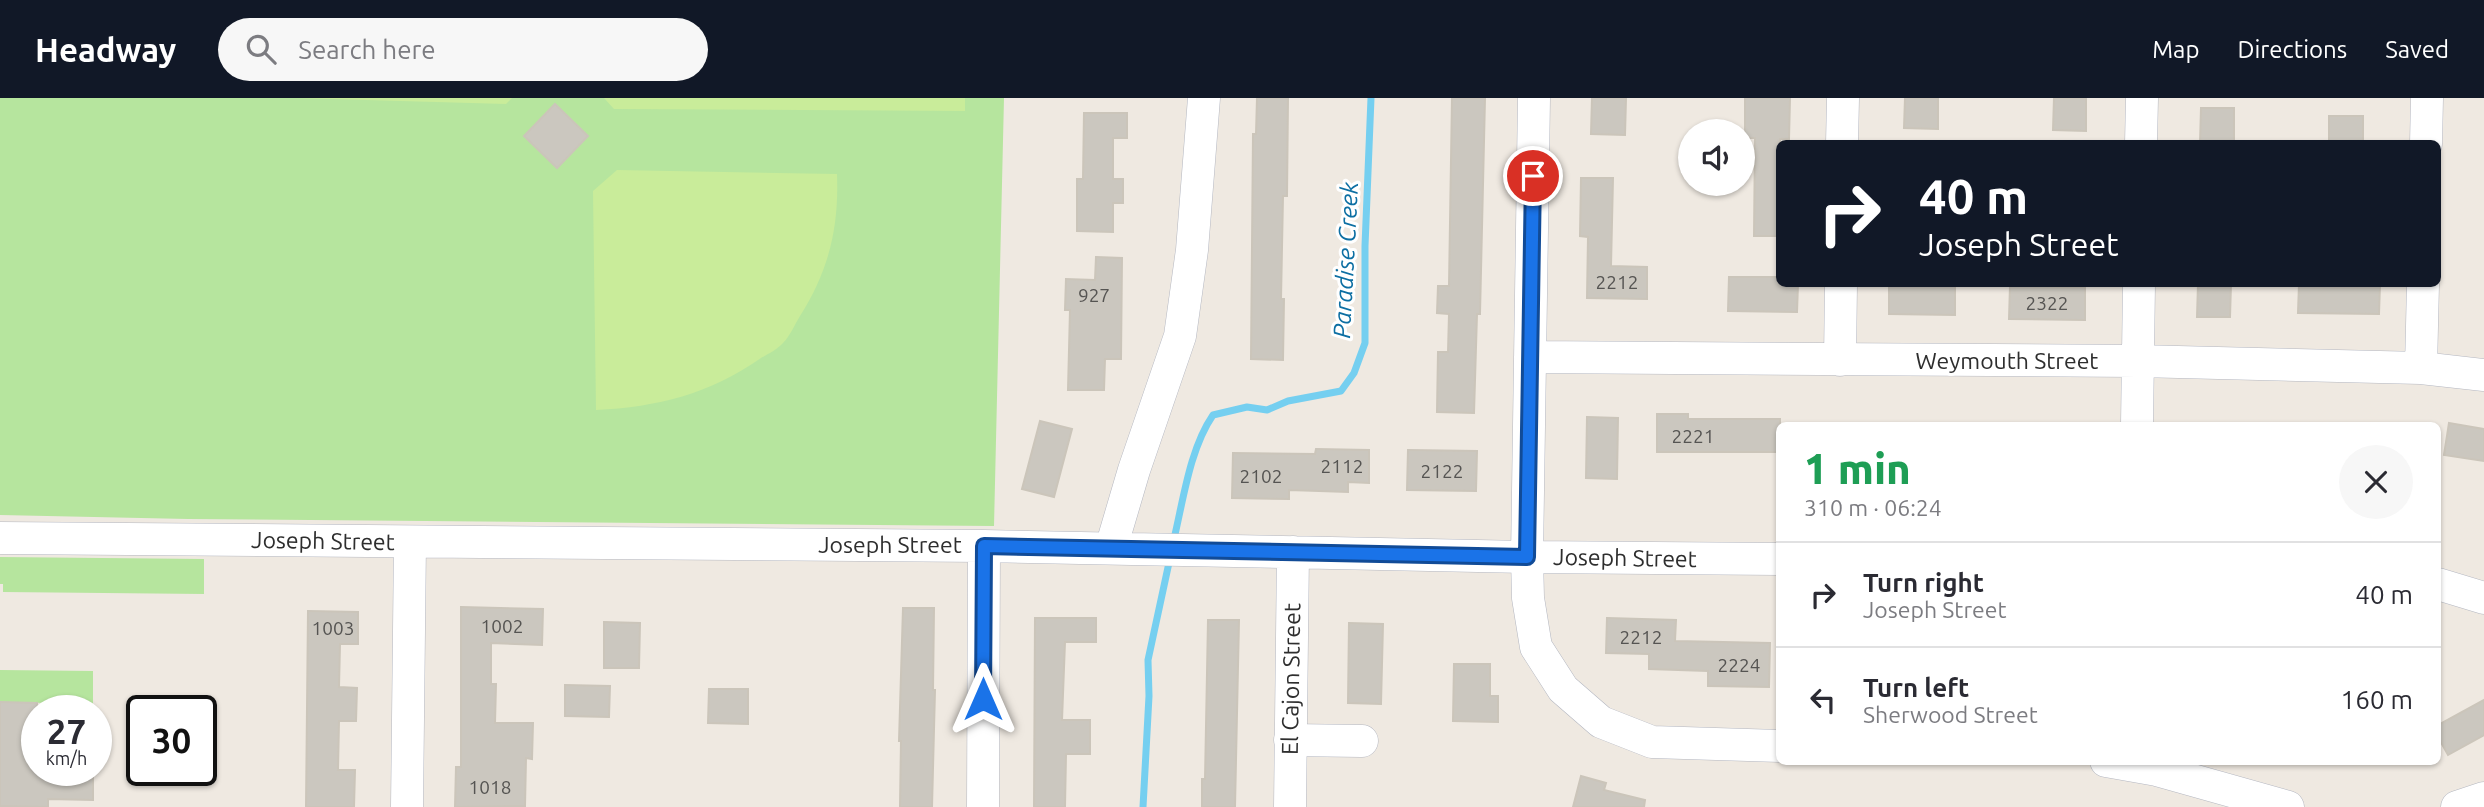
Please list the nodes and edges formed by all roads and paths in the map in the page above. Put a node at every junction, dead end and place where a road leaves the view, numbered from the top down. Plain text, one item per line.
1 (1204, 98) edge
2 (1534, 98) edge
3 (1843, 98) edge
4 (2142, 98) edge
5 (2427, 98) edge
6 (1842, 140) edge
7 (2141, 140) edge
8 (2426, 140) edge
9 (1841, 287) edge
10 (2139, 287) edge
11 (2423, 287) edge
12 (1530, 356) junction
13 (1840, 360) junction
14 (2138, 361) junction
15 (2421, 368) junction
16 (2484, 375) edge
17 (2137, 422) edge
18 (0, 538) edge
19 (410, 542) junction
20 (984, 546) junction
21 (1111, 548) junction
22 (1293, 552) junction
23 (1527, 557) junction
24 (1776, 559) edge
25 (2441, 585) edge
26 (2484, 598) edge
27 (1290, 740) junction
28 (1362, 741) dead end
29 (1776, 746) edge
30 (2126, 765) edge
31 (2484, 798) edge
32 (2244, 802) edge
33 (407, 807) edge
34 (983, 807) edge
35 (1290, 807) edge
36 (2288, 807) edge
37 (2457, 807) edge

1 - 21 street
2 - 12 street
3 - 6 street
4 - 7 street
5 - 8 street
9 - 13 street
10 - 14 street
11 - 15 street
12 - 13 street, Weymouth Street
12 - 23 street
13 - 14 street, Weymouth Street
14 - 15 street, Weymouth Street
14 - 17 street
15 - 16 street, Weymouth Street
18 - 19 street, Joseph Street
19 - 20 street, Joseph Street
19 - 33 street
20 - 21 street, Joseph Street
20 - 34 street
21 - 22 street, Joseph Street
22 - 23 street, Joseph Street
22 - 27 street, El Cajon Street
23 - 24 street, Joseph Street
23 - 29 street
25 - 26 street
27 - 28 street
27 - 35 street, El Cajon Street
30 - 32 street
31 - 37 street
32 - 36 street

